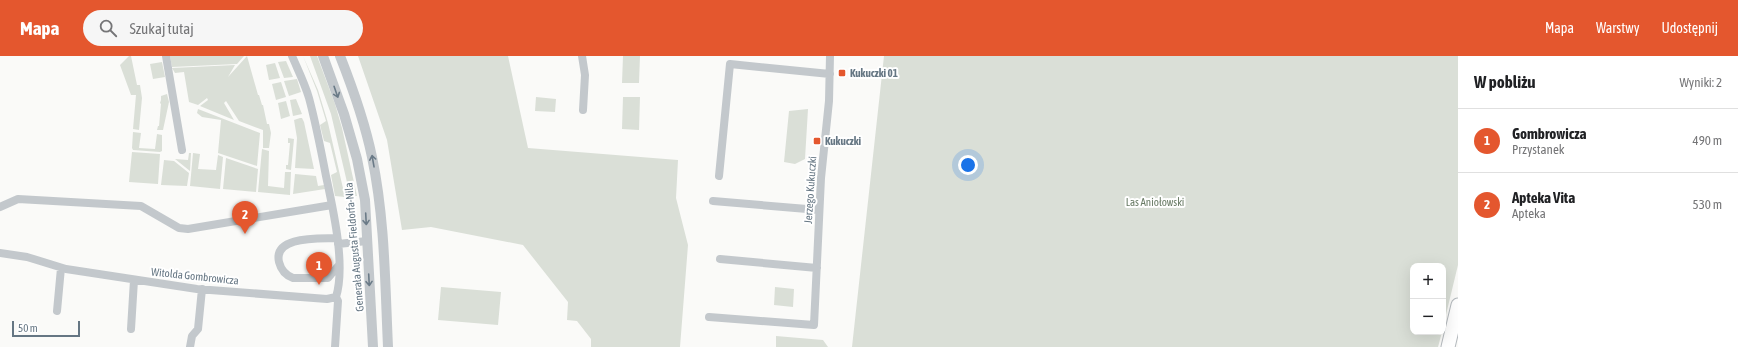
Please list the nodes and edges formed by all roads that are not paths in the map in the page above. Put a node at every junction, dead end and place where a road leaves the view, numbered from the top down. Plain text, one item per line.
1 (166, 56) edge
2 (292, 56) edge
3 (323, 56) edge
4 (340, 56) edge
5 (582, 56) edge
6 (830, 56) edge
7 (830, 74) junction
8 (583, 110) dead end
9 (182, 150) dead end
10 (719, 176) dead end
11 (713, 201) dead end
12 (332, 205) junction
13 (0, 207) edge
14 (819, 210) junction
15 (337, 241) junction
16 (367, 241) junction
17 (0, 253) edge
18 (720, 259) dead end
19 (339, 265) junction
20 (61, 268) junction
21 (817, 268) junction
22 (134, 280) junction
23 (202, 289) junction
24 (336, 297) junction
25 (1458, 305) edge
26 (57, 311) dead end
27 (710, 316) dead end
28 (131, 330) dead end
29 (190, 347) edge
30 (336, 347) edge
31 (373, 347) edge
32 (388, 347) edge
33 (1448, 347) edge

1 - 9 street
2 - 12 street
3 -> 16 street, Generała Augusta Fieldorfa-Nila
32 -> 4 street
5 - 8 street
6 - 7 street, Jerzego Kukuczki
7 - 10 street
7 - 14 street, Jerzego Kukuczki
11 - 14 street
12 - 13 street
12 - 15 street
14 - 21 street, Jerzego Kukuczki
15 - 16 street
15 - 19 street
15 - 19 street
16 -> 31 street, Generała Augusta Fieldorfa-Nila
17 - 20 street, Witolda Gombrowicza
18 - 21 street
19 - 24 street
20 - 22 street, Witolda Gombrowicza
20 - 26 street
21 - 27 street, Jerzego Kukuczki
22 - 23 street, Witolda Gombrowicza
22 - 28 street
23 - 24 street, Witolda Gombrowicza
23 - 29 street
24 - 30 street
25 - 33 main road

